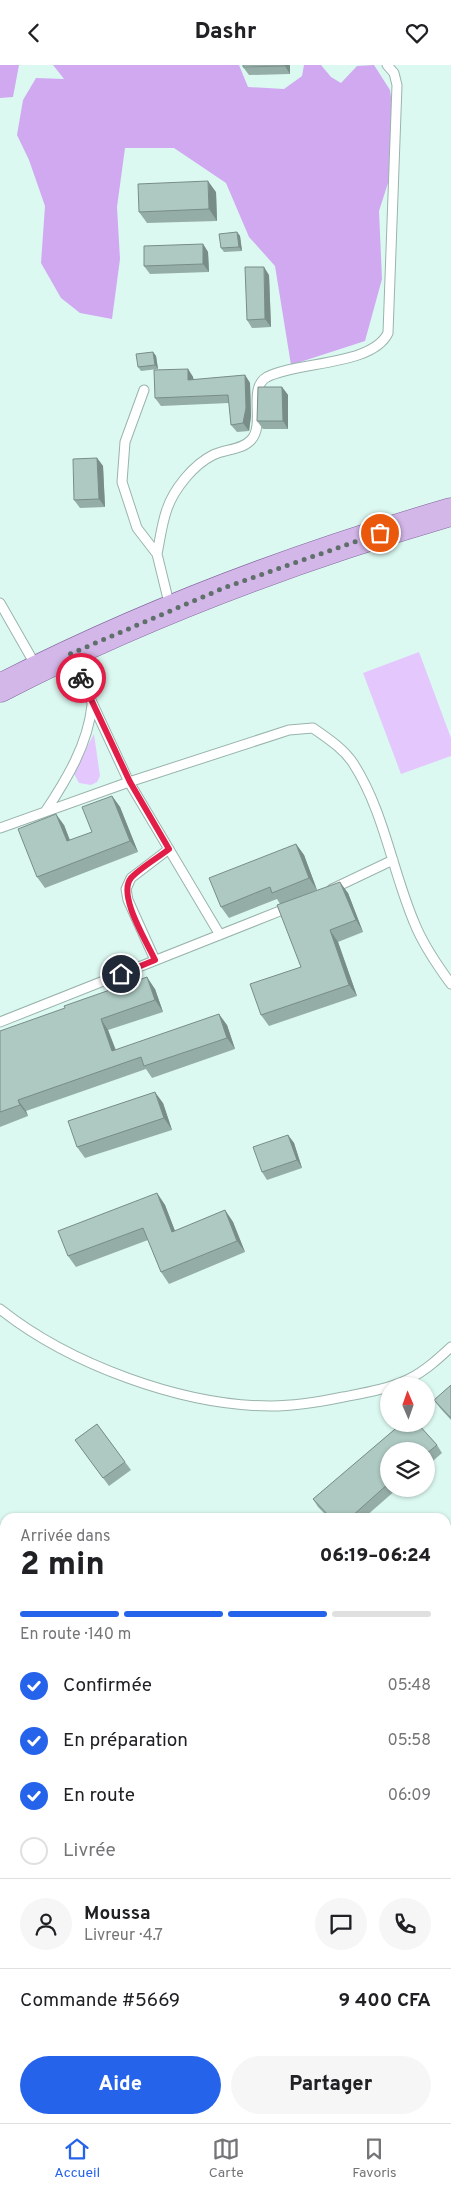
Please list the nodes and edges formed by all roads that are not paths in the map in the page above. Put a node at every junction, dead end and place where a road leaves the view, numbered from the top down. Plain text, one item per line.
1 (386, 65) edge
2 (144, 390) dead end
3 (451, 512) edge
4 (157, 554) junction
5 (0, 603) edge
6 (170, 609) junction
7 (70, 654) junction
8 (38, 669) junction
9 (0, 688) edge
10 (92, 704) junction
11 (130, 782) junction
12 (45, 812) junction
13 (0, 828) edge
14 (169, 849) junction
15 (393, 860) junction
16 (323, 893) edge
17 (297, 904) edge
18 (220, 935) junction
19 (155, 960) junction
20 (451, 984) edge
21 (0, 1022) edge
22 (0, 1309) edge
23 (451, 1347) edge

1 - 4 lane
2 - 4 lane
3 - 6 main road
4 - 6 lane
5 - 8 lane
6 - 7 main road
7 - 8 main road
7 - 10 lane
8 - 9 main road
10 - 11 lane
10 - 12 lane
11 - 12 lane
11 - 14 lane
11 - 15 lane
12 - 13 lane
14 - 18 lane
14 - 19 lane
15 - 16 lane
15 - 20 lane
17 - 18 lane
18 - 19 lane
19 - 21 lane
22 - 23 lane

